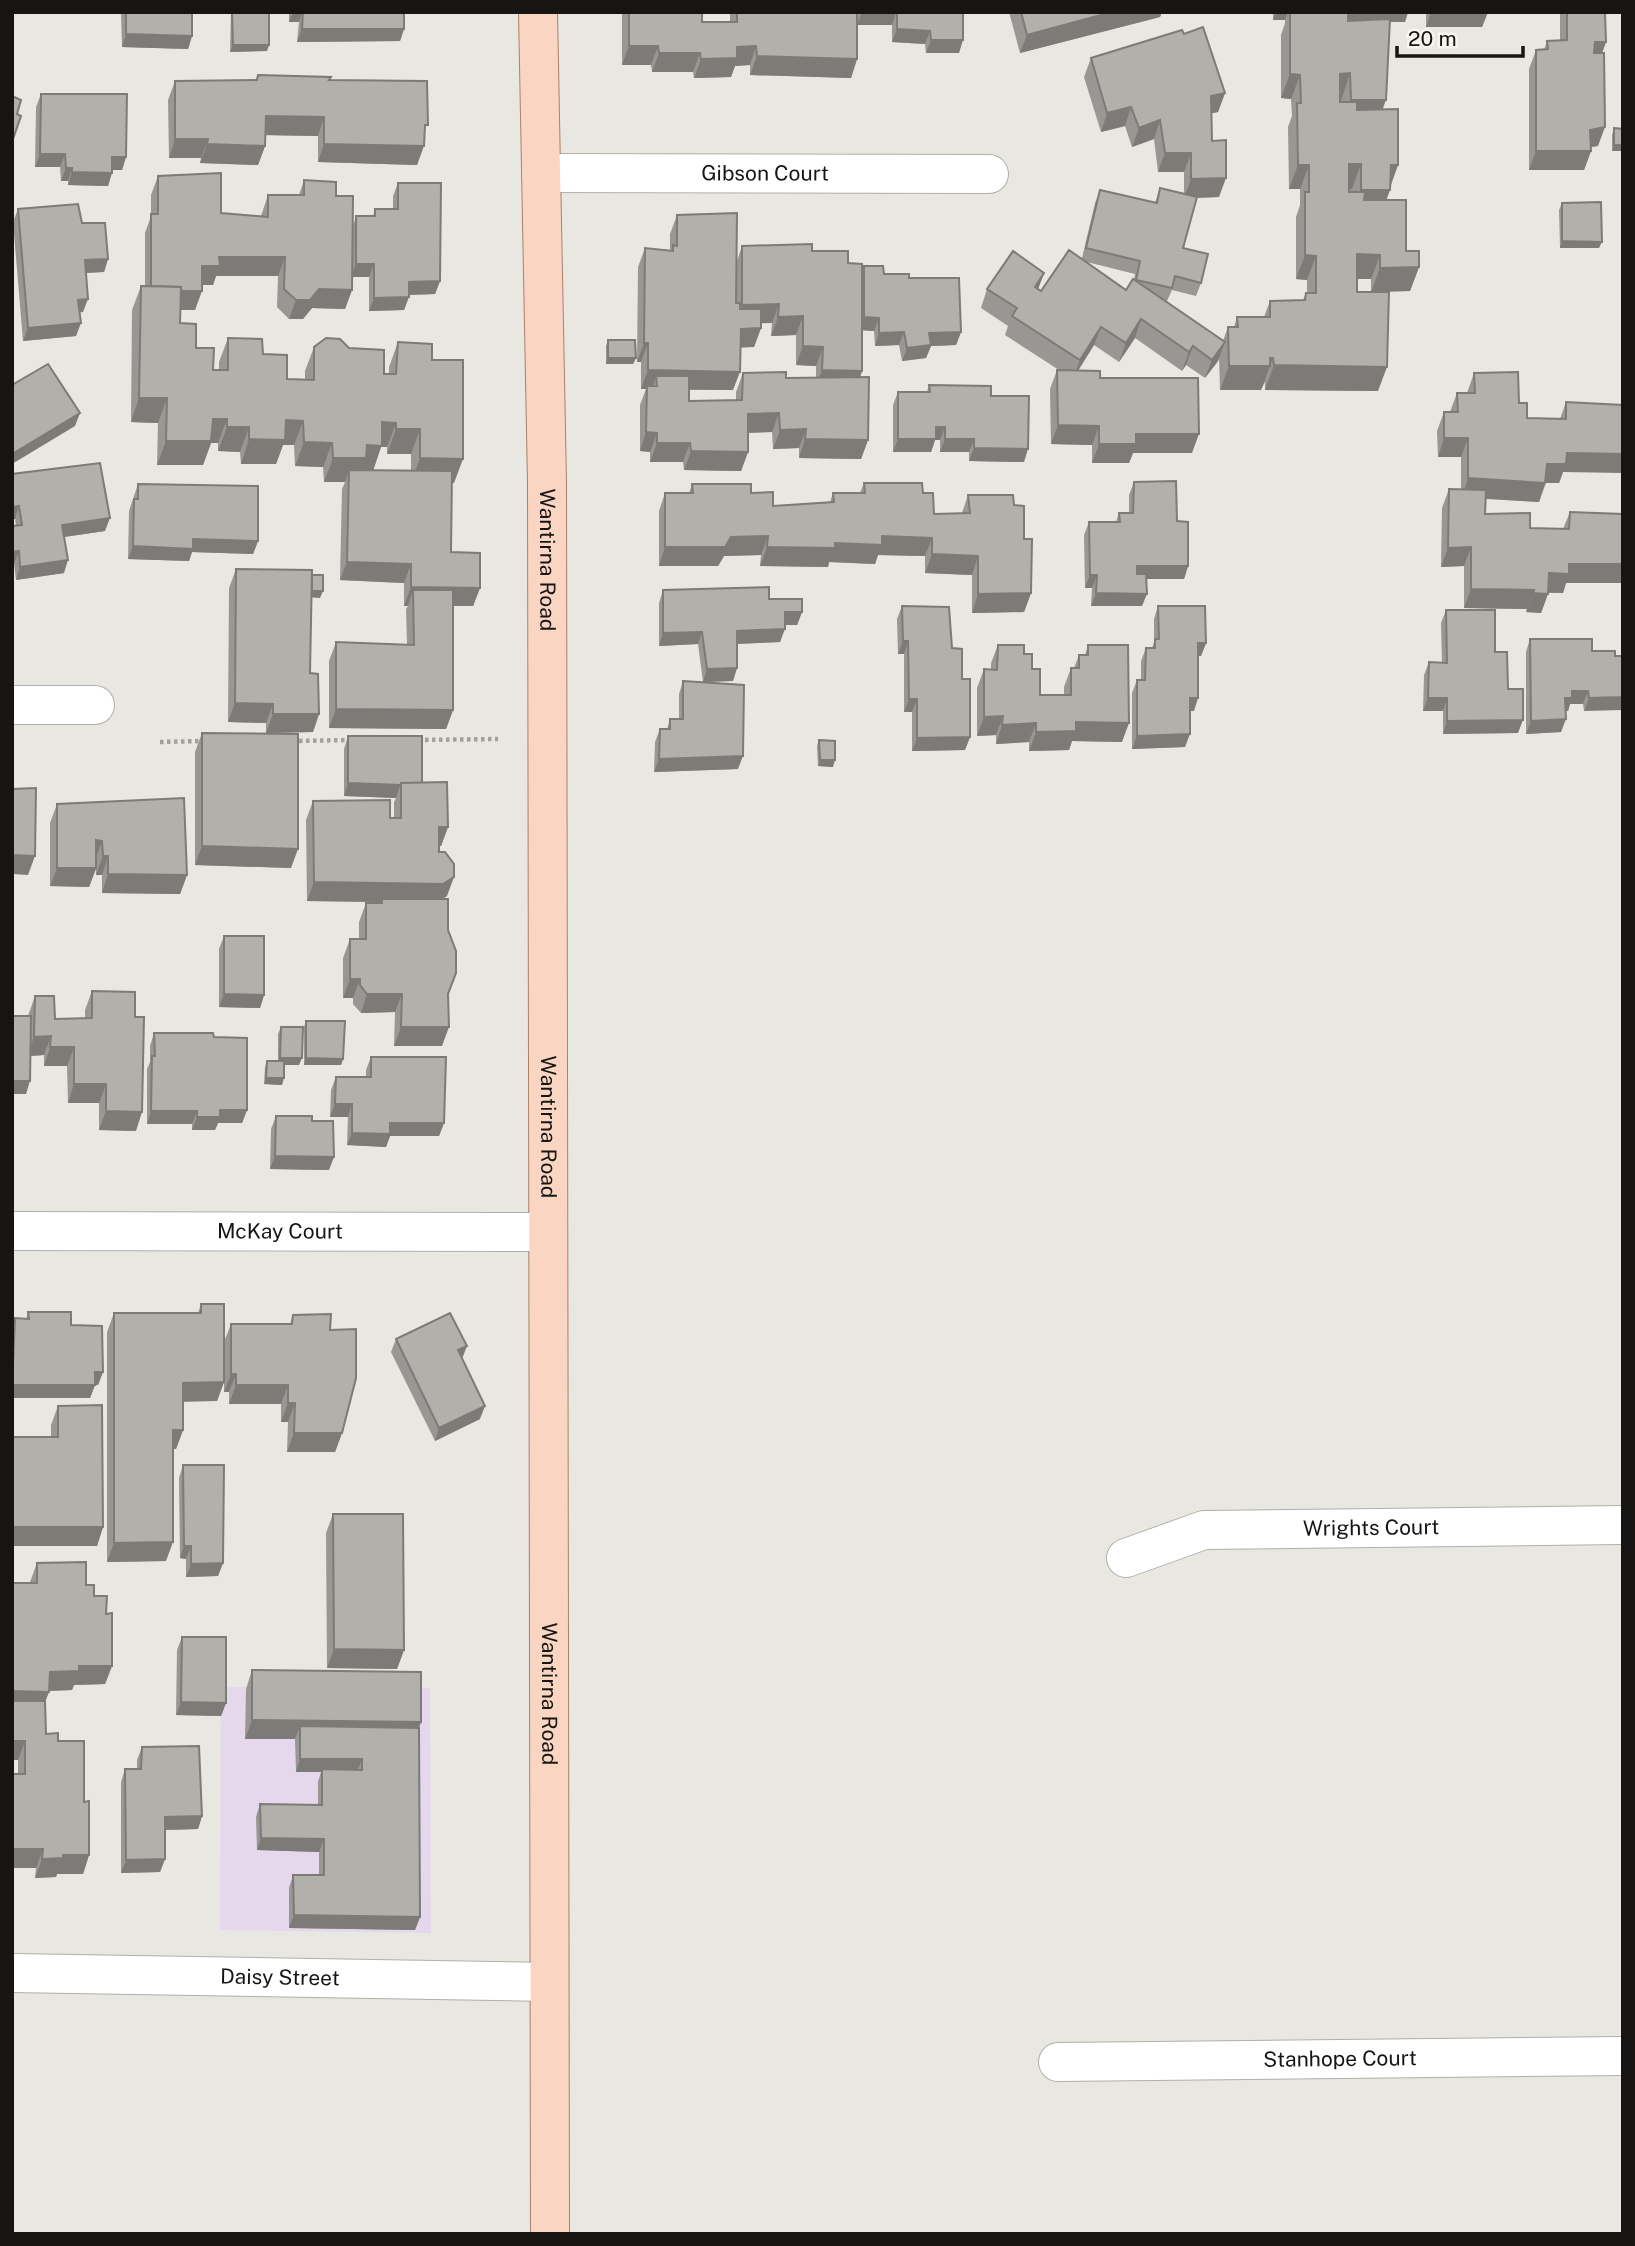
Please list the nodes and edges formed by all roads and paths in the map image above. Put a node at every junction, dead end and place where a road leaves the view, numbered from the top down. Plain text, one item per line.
1 (537, 15) edge
2 (541, 173) junction
3 (989, 174) dead end
4 (12, 705) edge
5 (95, 705) dead end
6 (498, 739) dead end
7 (363, 740) edge
8 (417, 740) edge
9 (160, 741) dead end
10 (214, 741) edge
11 (281, 741) edge
12 (12, 1231) edge
13 (547, 1232) junction
14 (1623, 1525) edge
15 (1126, 1558) dead end
16 (12, 1973) edge
17 (548, 1982) junction
18 (1623, 2056) edge
19 (1058, 2062) dead end
20 (550, 2234) edge

1 - 2 main road, Wantirna Road
2 - 3 street, Gibson Court
2 - 13 main road, Wantirna Road
4 - 5 street
6 - 8 path
7 - 11 path
9 - 10 path
12 - 13 street, McKay Court
13 - 17 main road, Wantirna Road
14 - 15 street, Wrights Court
16 - 17 street, Daisy Street
17 - 20 main road, Wantirna Road
18 - 19 street, Stanhope Court

